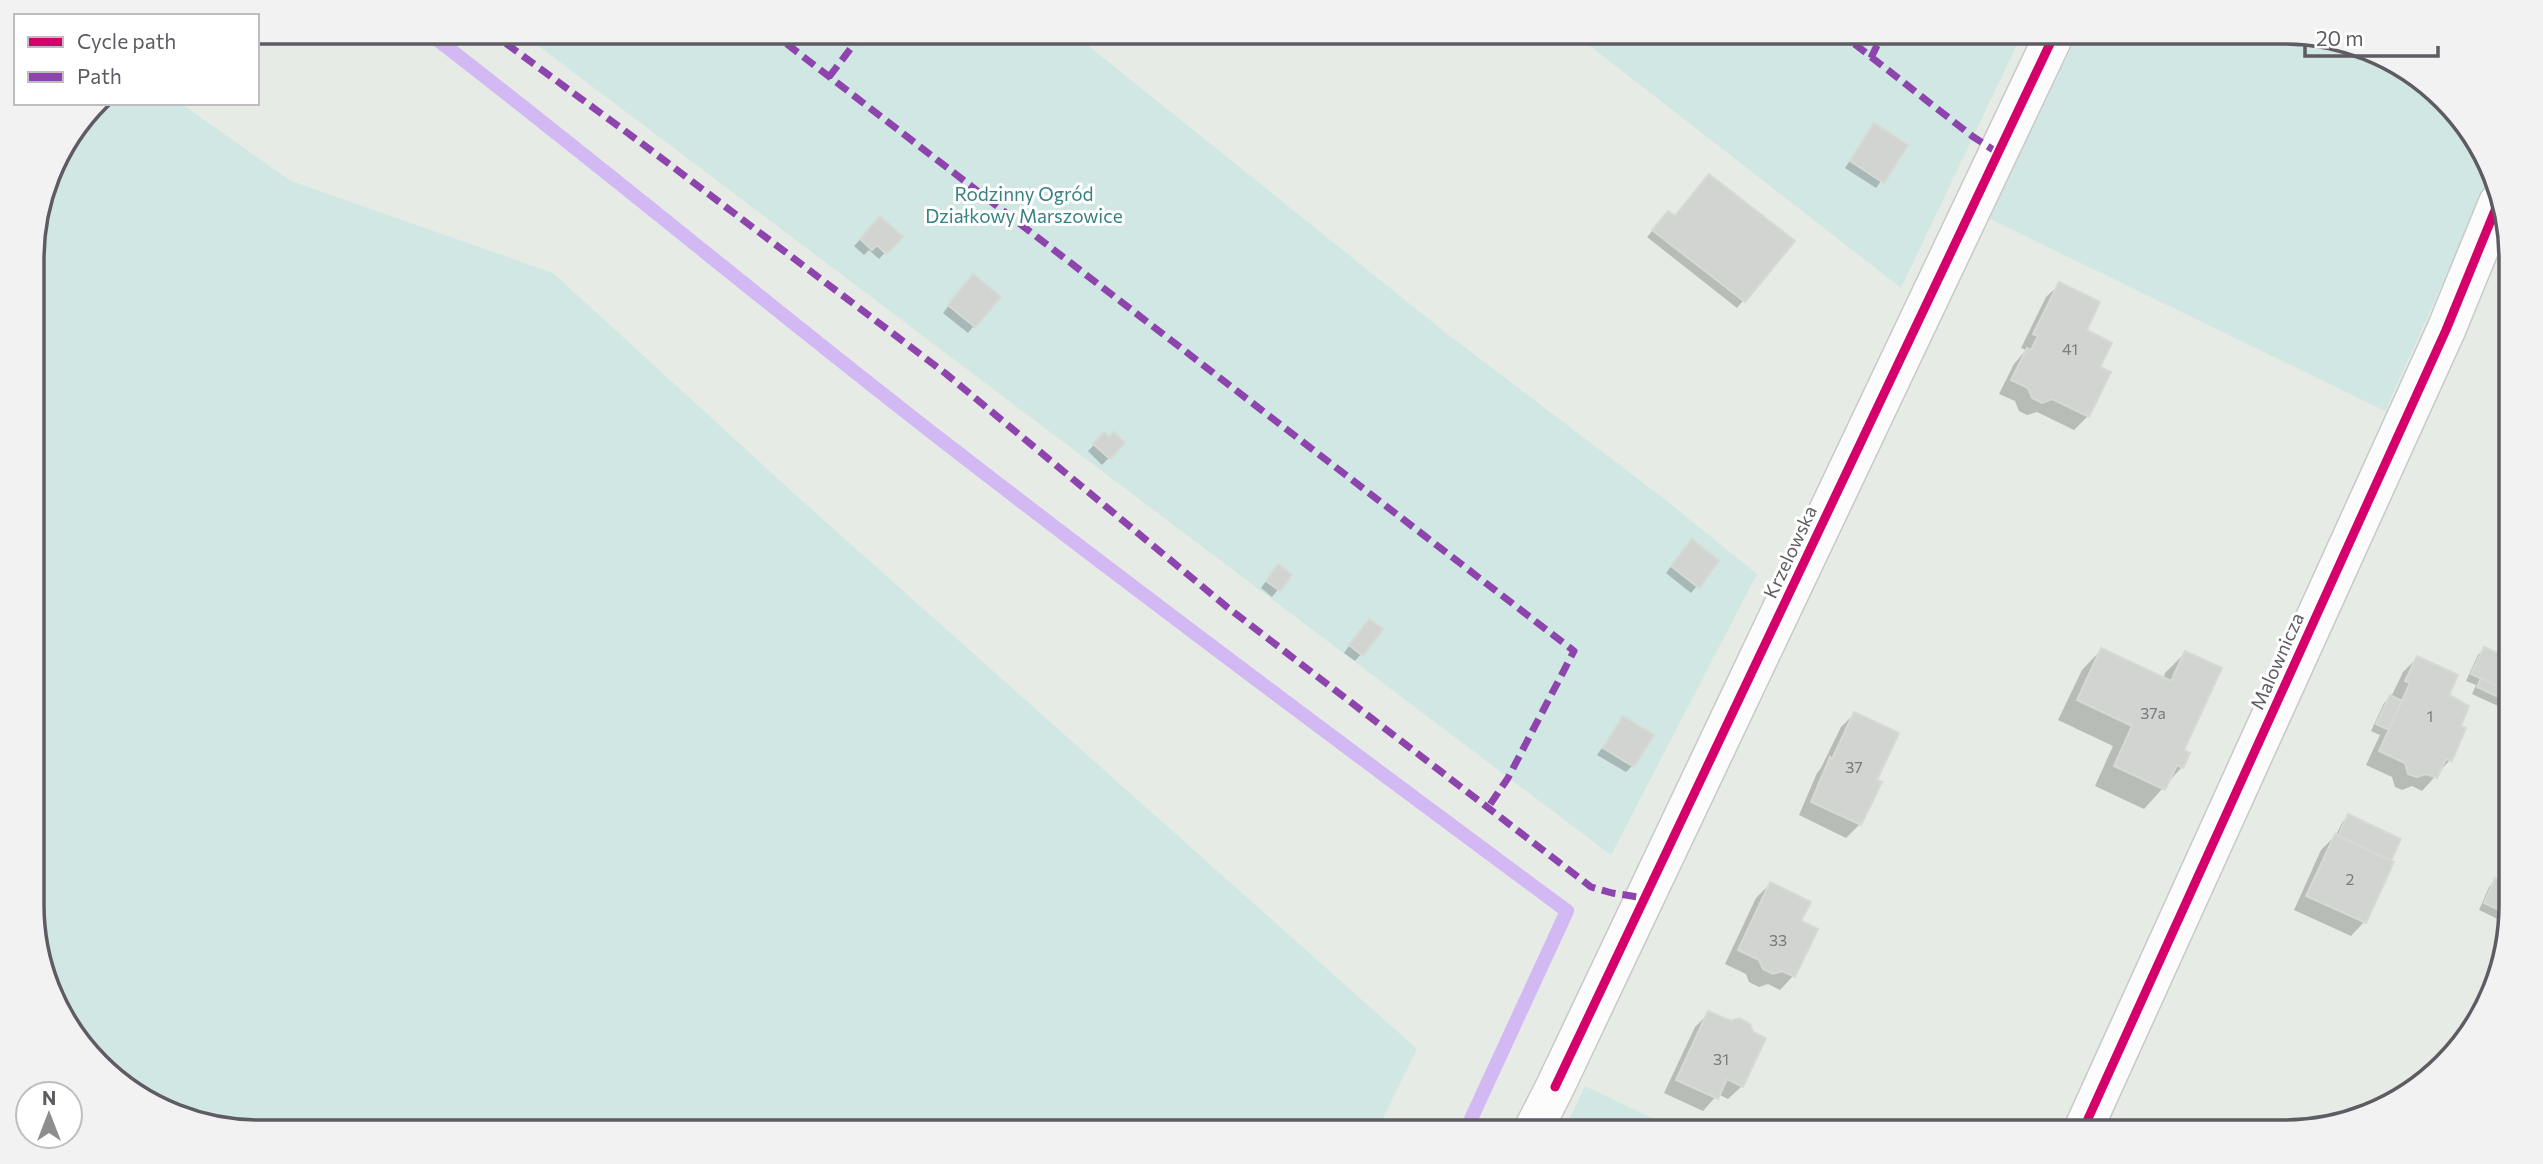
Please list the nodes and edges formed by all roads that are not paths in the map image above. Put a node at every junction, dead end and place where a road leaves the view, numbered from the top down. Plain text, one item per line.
1 (2050, 44) edge
2 (2494, 213) edge
3 (1537, 1120) edge
4 (2087, 1120) edge

1 - 3 street, Krzelowska
2 - 4 street, Malownicza

